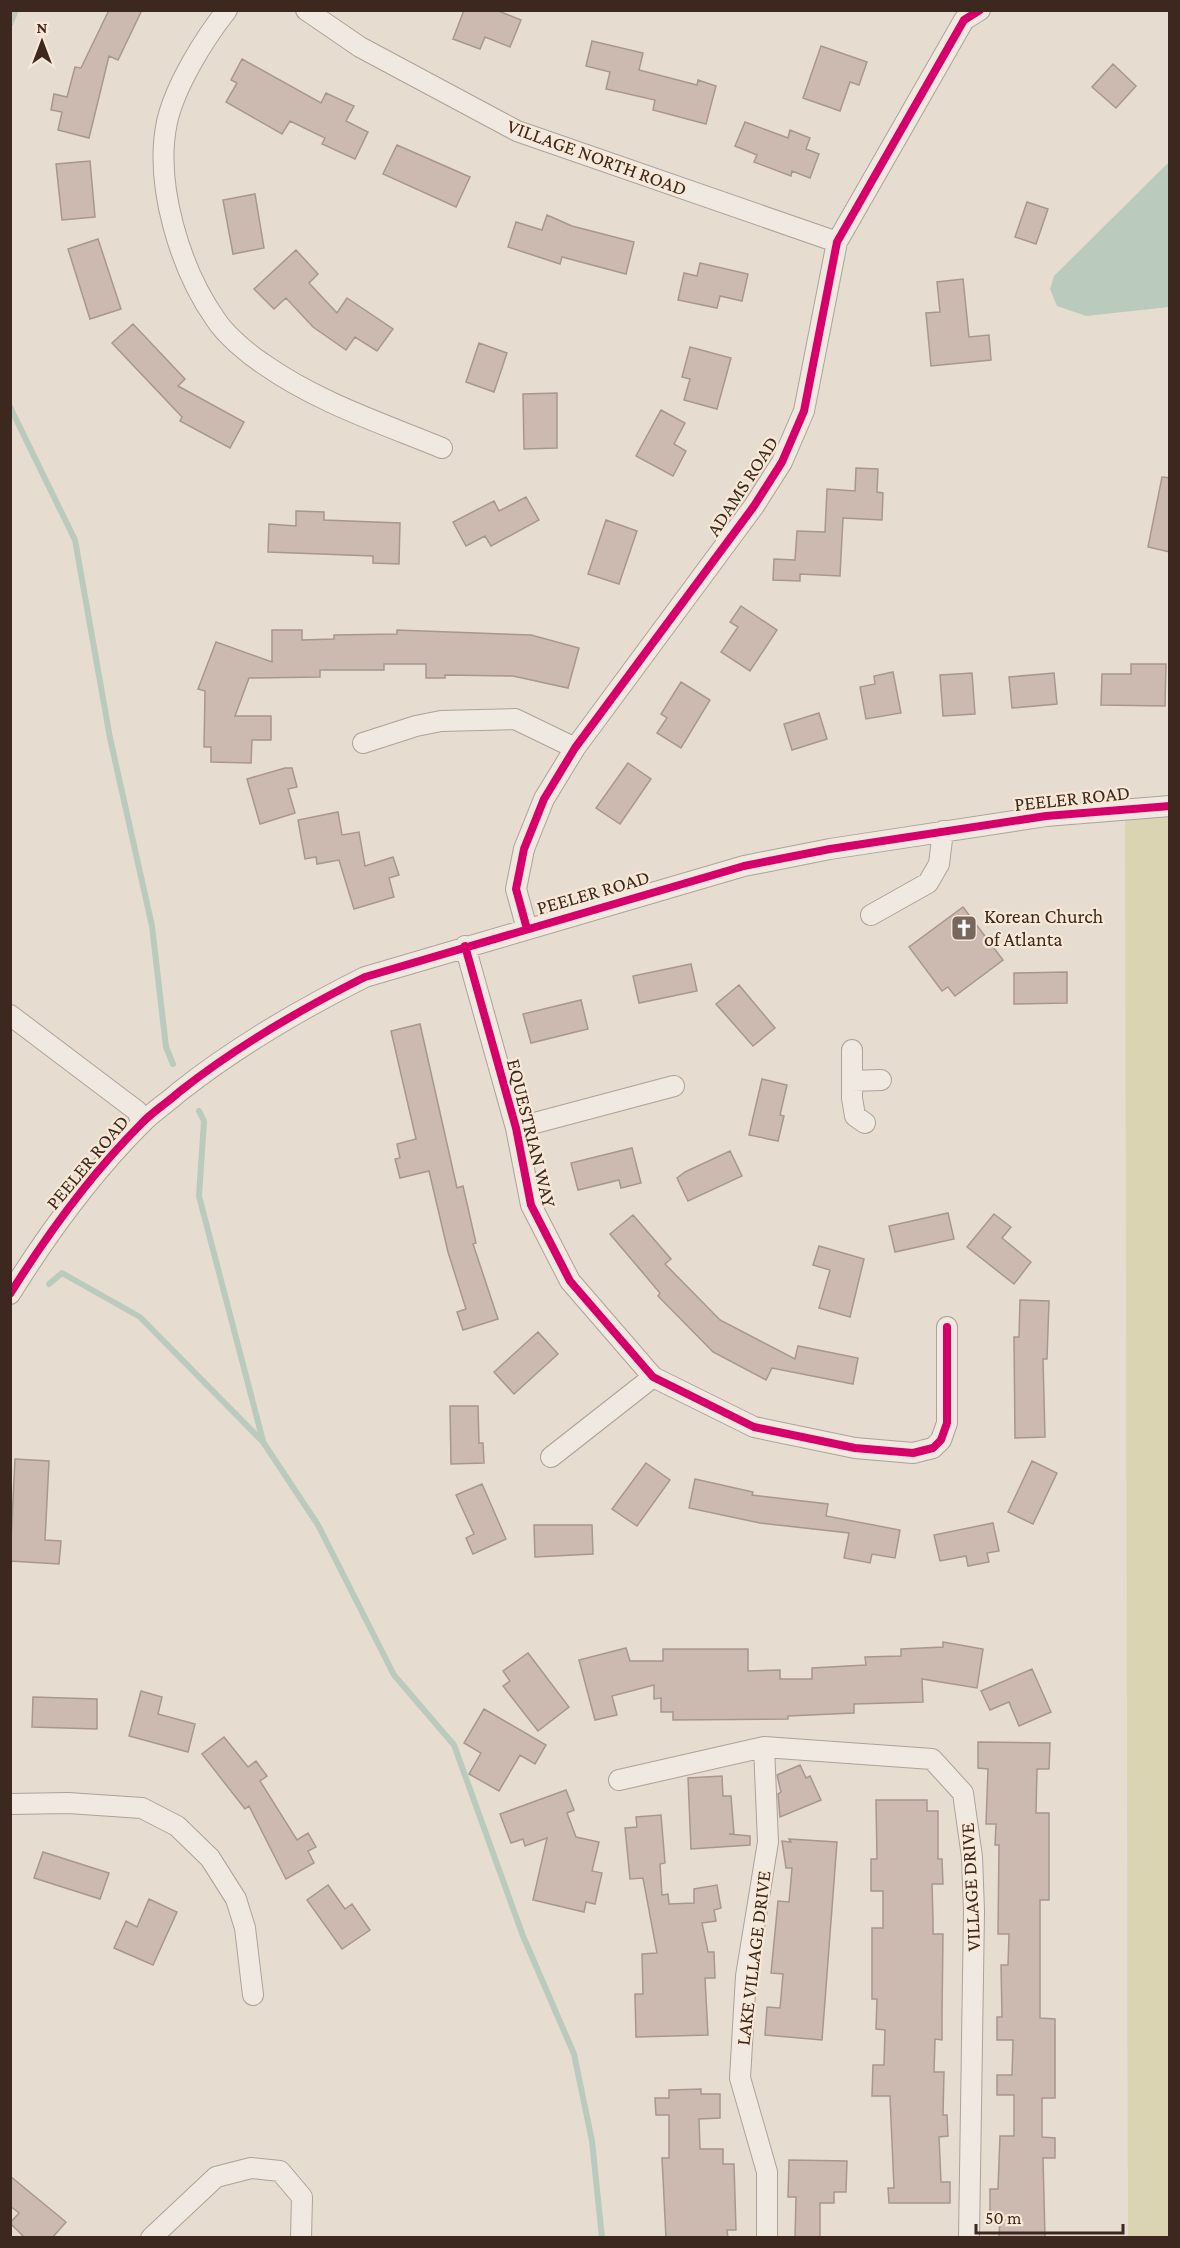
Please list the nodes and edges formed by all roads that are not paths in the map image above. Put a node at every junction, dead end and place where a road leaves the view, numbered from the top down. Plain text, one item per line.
1 (227, 10) edge
2 (306, 10) edge
3 (966, 14) edge
4 (837, 243) junction
5 (442, 448) dead end
6 (363, 743) dead end
7 (575, 748) junction
8 (1170, 806) edge
9 (943, 831) junction
10 (871, 915) dead end
11 (527, 929) junction
12 (465, 946) junction
13 (10, 1015) edge
14 (852, 1050) dead end
15 (881, 1080) dead end
16 (852, 1081) junction
17 (674, 1086) dead end
18 (142, 1123) junction
19 (865, 1123) dead end
20 (516, 1128) junction
21 (10, 1294) edge
22 (947, 1327) dead end
23 (653, 1377) junction
24 (551, 1457) dead end
25 (764, 1747) junction
26 (619, 1780) dead end
27 (10, 1804) edge
28 (253, 1995) dead end
29 (151, 2238) edge
30 (301, 2238) edge
31 (767, 2238) edge
32 (969, 2238) edge

1 - 5 street
2 - 4 street, VILLAGE NORTH ROAD
3 - 4 street, ADAMS ROAD
4 - 7 street, ADAMS ROAD
6 - 7 street
7 - 11 street, ADAMS ROAD
8 - 9 street, PEELER ROAD
9 - 10 street
9 - 11 street, PEELER ROAD
11 - 12 street, PEELER ROAD
12 - 18 street, PEELER ROAD
12 - 20 street, EQUESTRIAN WAY
13 - 18 street
14 - 16 street
15 - 16 street
16 - 19 street
17 - 20 street
18 - 21 street, PEELER ROAD
20 - 23 street, EQUESTRIAN WAY
22 - 23 street, EQUESTRIAN WAY
23 - 24 street
25 - 26 street, VILLAGE DRIVE
25 - 31 street, LAKE VILLAGE DRIVE
25 - 32 street, VILLAGE DRIVE
27 - 28 street
29 - 30 street

